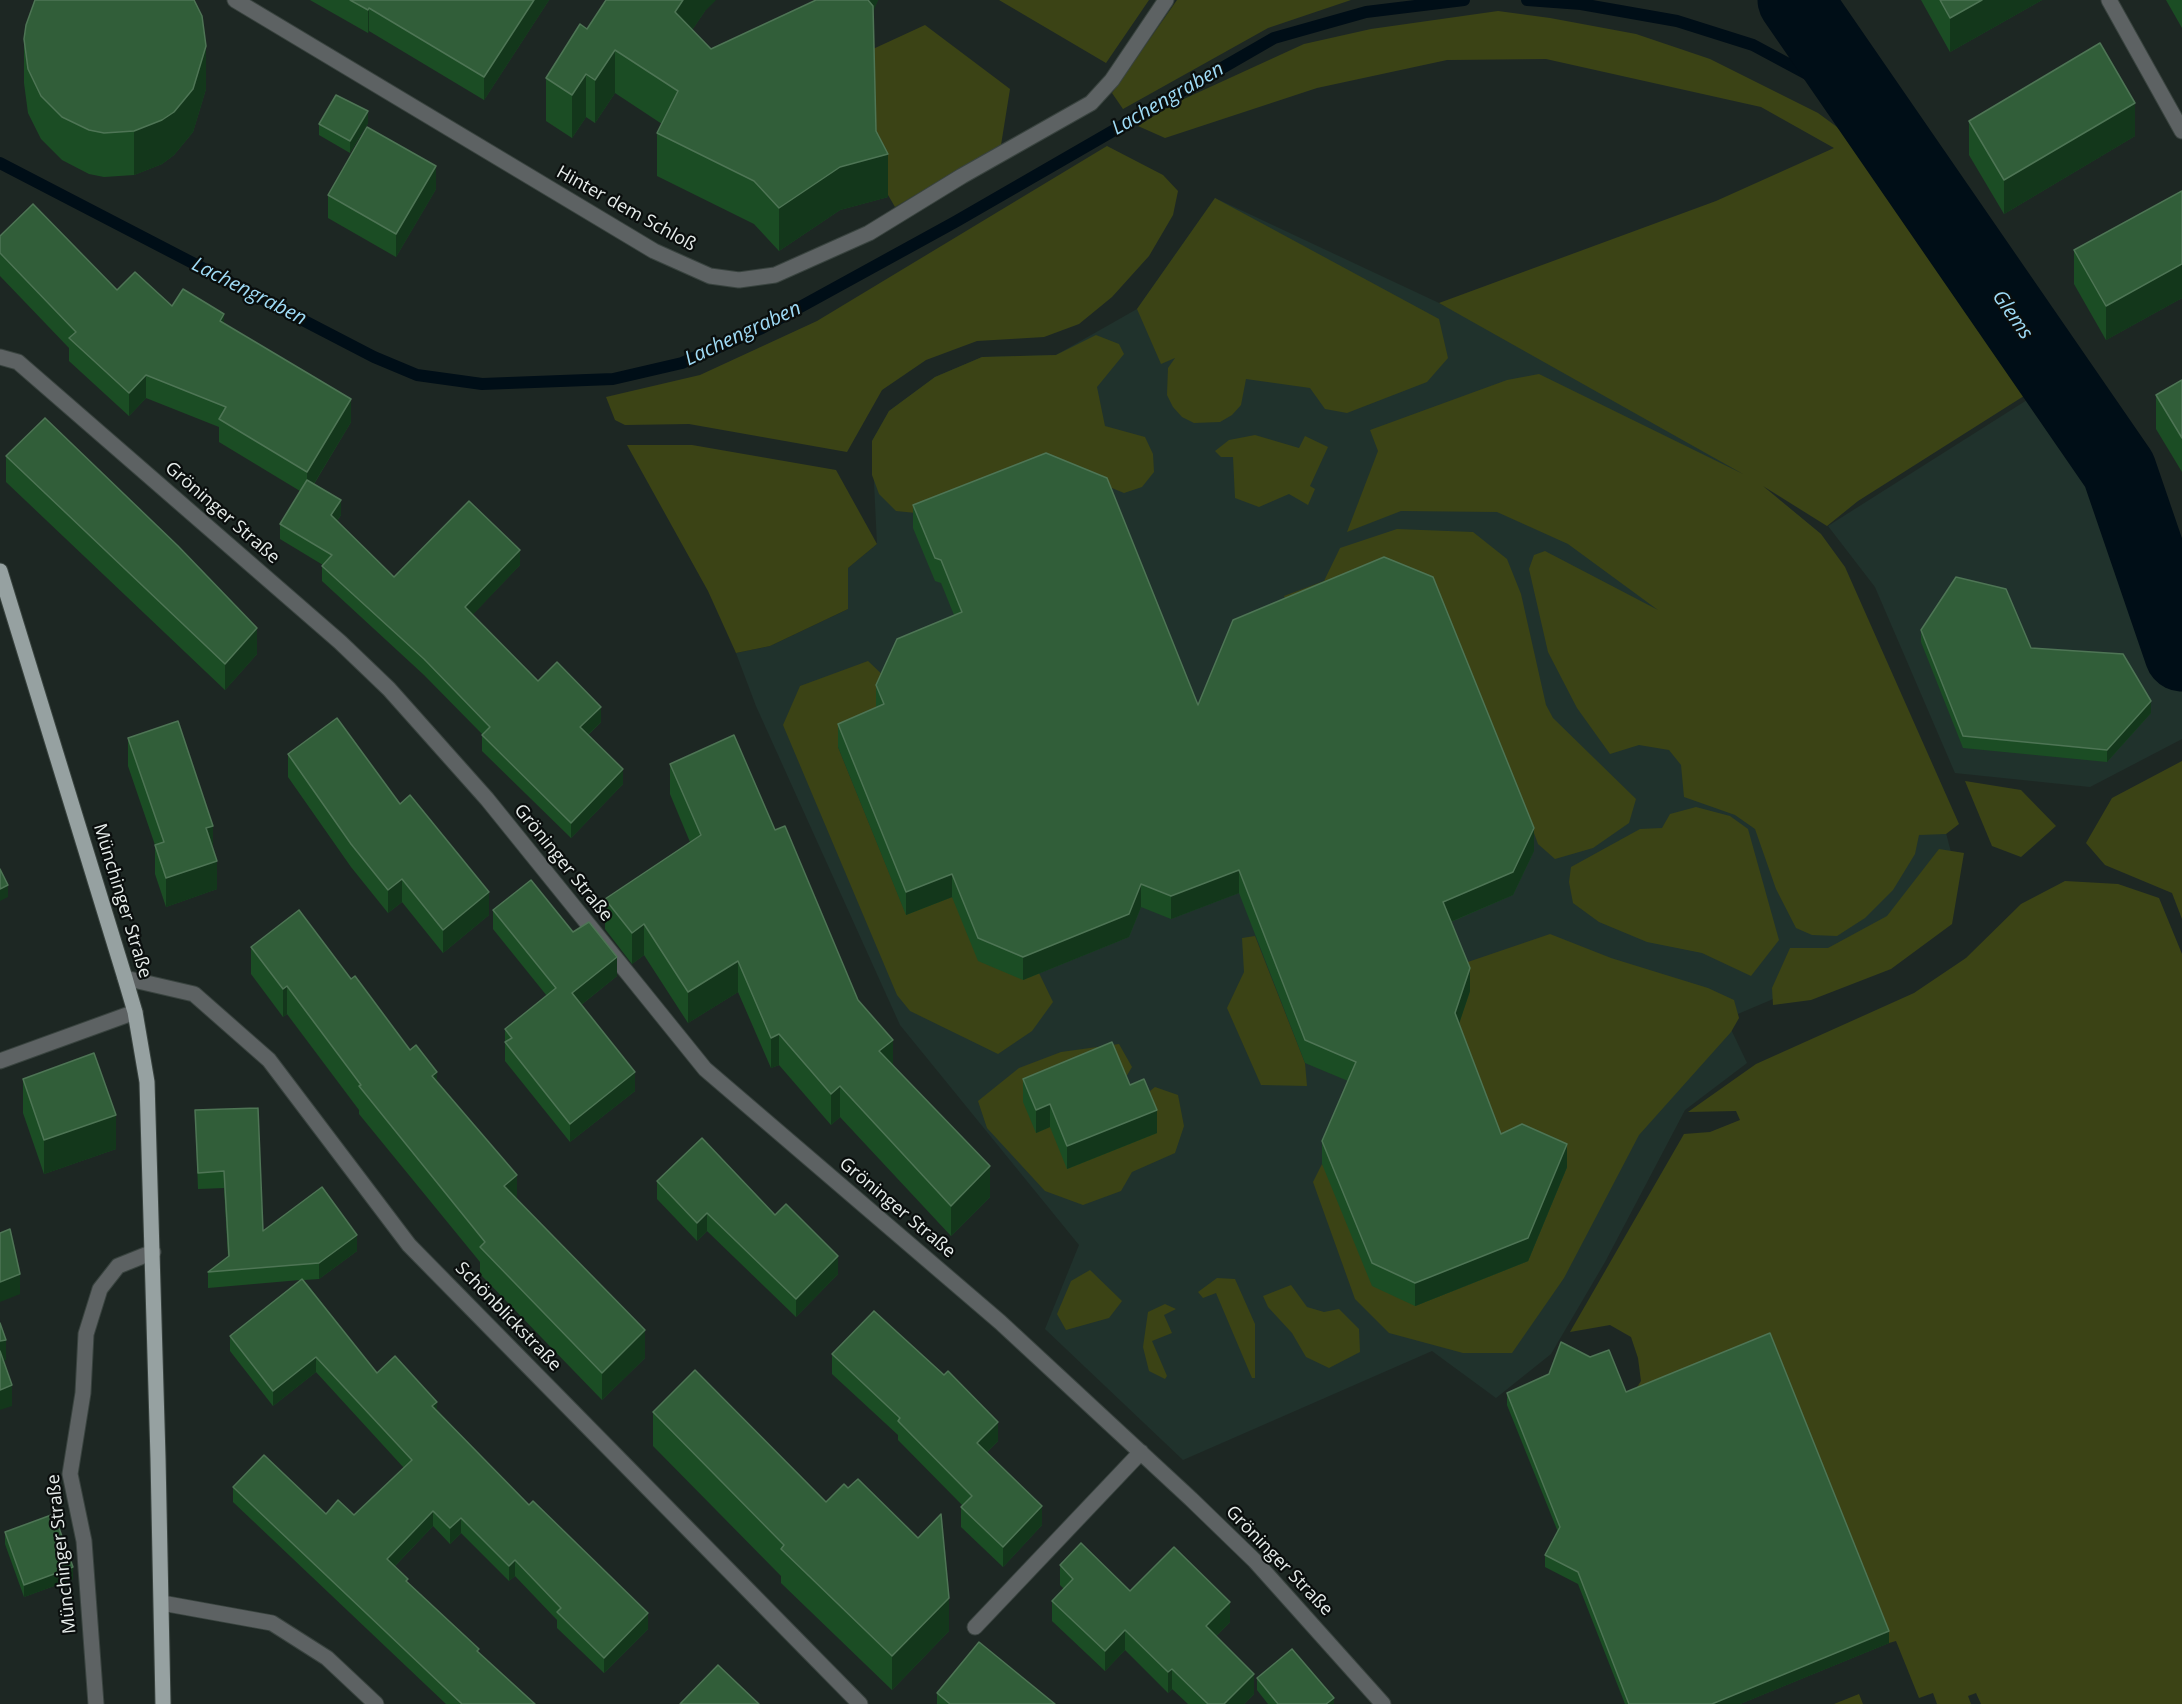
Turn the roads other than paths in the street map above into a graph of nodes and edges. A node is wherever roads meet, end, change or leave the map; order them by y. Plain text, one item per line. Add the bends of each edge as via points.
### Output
1 (235, 0) edge
2 (1166, 0) edge
3 (2109, 0) edge
4 (2182, 130) edge
5 (0, 357) edge
6 (0, 571) edge
7 (125, 978) junction
8 (135, 1012) junction
9 (0, 1061) edge
10 (153, 1252) junction
11 (1141, 1452) junction
12 (162, 1603) junction
13 (975, 1627) dead end
14 (96, 1704) edge
15 (163, 1704) edge
16 (376, 1704) edge
17 (860, 1704) edge
18 (1383, 1704) edge

1 - 2 street, Hinter dem Schloß via 654,251 710,276 739,280 775,275 869,233 1091,103 1112,80
3 - 4 street
5 - 11 street, Gröninger Straße via 18,362 373,674 487,799 705,1069 1000,1322
6 - 7 main road, Münchinger Straße
7 - 8 main road, Münchinger Straße
7 - 17 street, Schönblickstraße via 194,994 269,1060 409,1245
8 - 9 street
8 - 10 main road, Münchinger Straße via 147,1083
10 - 12 main road, Münchinger Straße
10 - 14 street, Münchinger Straße via 118,1266 100,1289 86,1334 83,1393 70,1474 84,1541
11 - 13 street
11 - 18 street, Gröninger Straße via 1255,1561
12 - 15 main road, Münchinger Straße
12 - 16 street via 272,1623 327,1658

